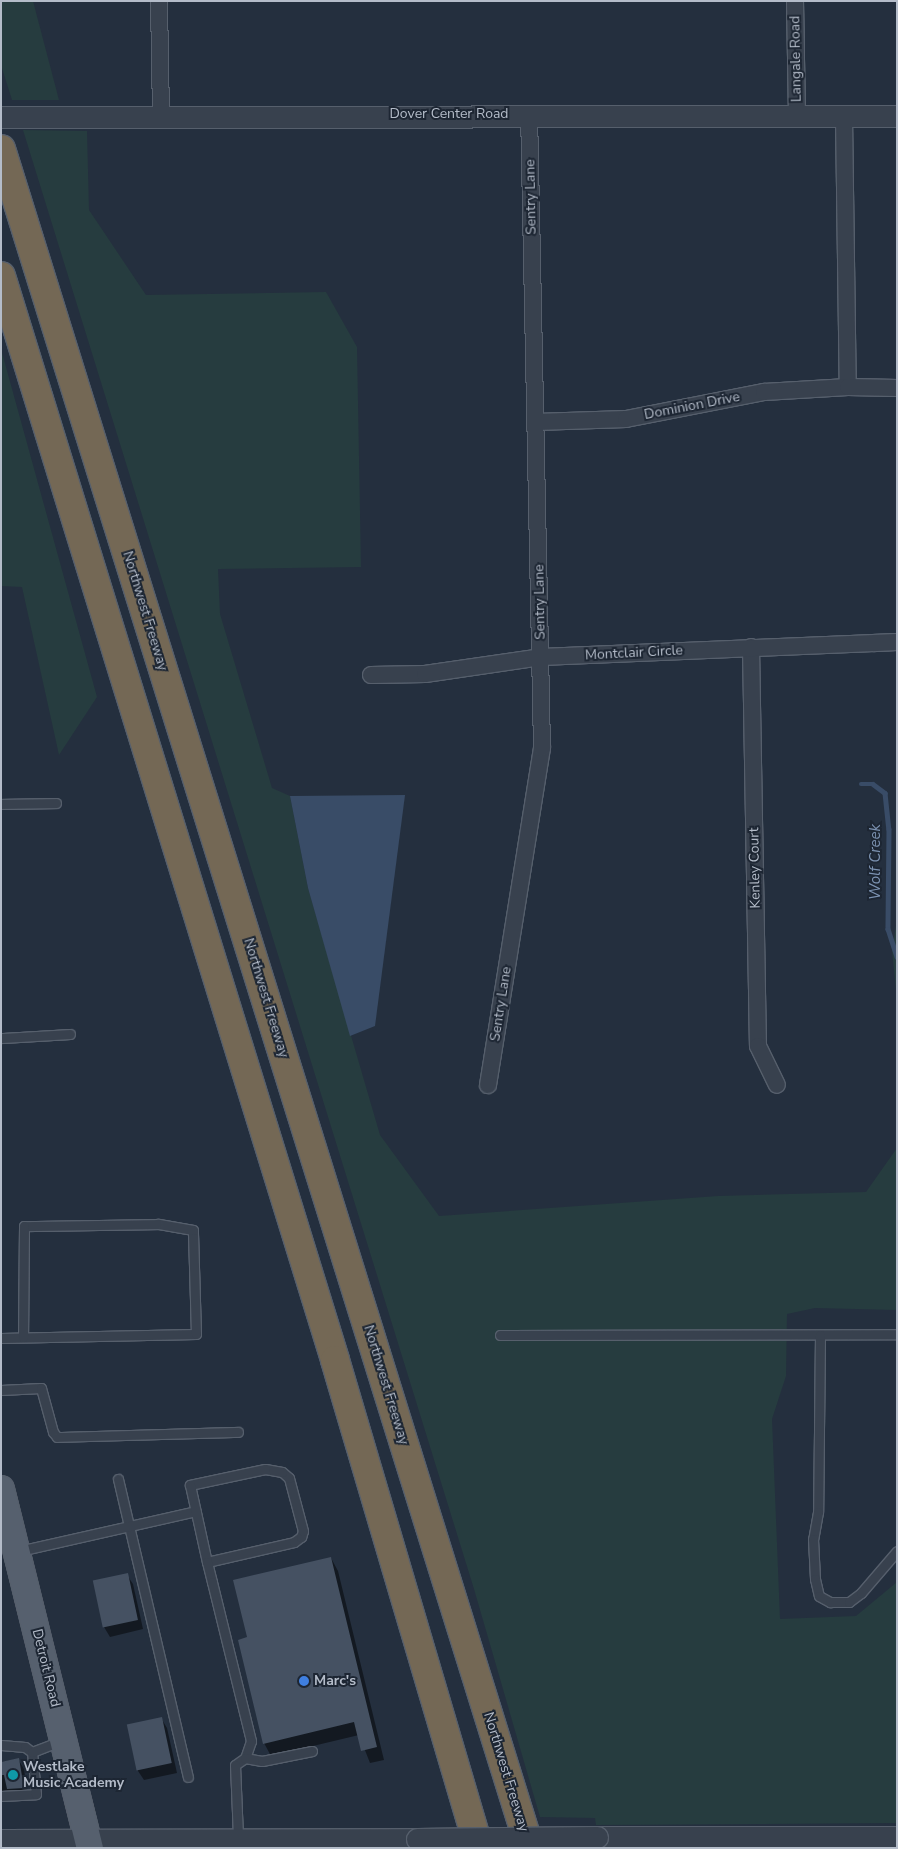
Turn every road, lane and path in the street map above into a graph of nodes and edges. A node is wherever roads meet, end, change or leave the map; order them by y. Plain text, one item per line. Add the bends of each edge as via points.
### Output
1 (159, 1) edge
2 (795, 1) edge
3 (529, 114) junction
4 (162, 115) junction
5 (897, 116) edge
6 (1, 117) edge
7 (844, 117) junction
8 (797, 118) junction
9 (1, 149) edge
10 (1, 276) edge
11 (848, 387) junction
12 (897, 388) edge
13 (536, 422) junction
14 (897, 642) edge
15 (751, 647) junction
16 (541, 657) junction
17 (371, 674) dead end
18 (56, 803) dead end
19 (1, 804) edge
20 (70, 1034) dead end
21 (1, 1038) edge
22 (488, 1085) dead end
23 (777, 1085) dead end
24 (820, 1334) junction
25 (897, 1334) edge
26 (500, 1335) dead end
27 (1, 1338) edge
28 (23, 1338) junction
29 (1, 1390) edge
30 (238, 1432) dead end
31 (118, 1479) dead end
32 (1, 1489) edge
33 (196, 1512) junction
34 (4, 1515) edge
35 (128, 1527) junction
36 (17, 1551) junction
37 (897, 1551) edge
38 (207, 1562) junction
39 (64, 1740) junction
40 (1, 1745) edge
41 (32, 1752) junction
42 (312, 1752) dead end
43 (245, 1758) junction
44 (188, 1777) dead end
45 (1, 1796) edge
46 (238, 1837) junction
47 (897, 1837) edge
48 (1, 1840) edge
49 (89, 1843) edge
50 (832, 1843) edge
51 (479, 1848) edge
52 (530, 1848) edge

1 - 4 street
2 - 8 street, Langale Road
3 - 4 street, Dover Center Road
3 - 8 street, Dover Center Road
3 - 13 street, Sentry Lane
4 - 6 street, Dover Center Road
5 - 7 street, Dover Center Road
7 - 8 street, Dover Center Road
7 - 11 street
9 - 52 highway, Northwest Freeway
10 - 51 highway via 332,1350
11 - 12 street, Dominion Drive
11 - 13 street, Dominion Drive via 764,392 626,419
13 - 16 street, Sentry Lane
14 - 15 street, Montclair Circle
15 - 16 street, Montclair Circle
15 - 23 street, Kenley Court via 758,1046
16 - 17 street, Montclair Circle via 425,674
16 - 22 street, Sentry Lane via 542,748
18 - 19 lane
20 - 21 lane
24 - 25 lane
24 - 26 lane
24 - 37 lane via 818,1512 813,1539 819,1596 830,1602 848,1602 861,1593
27 - 28 lane
28 - 28 lane via 24,1226 158,1224 193,1230 196,1334
29 - 30 lane via 41,1388 53,1432 58,1436
31 - 35 lane
32 - 34 main road, Detroit Road
33 - 35 lane
33 - 38 lane
33 - 38 lane via 190,1485 265,1469 282,1472 288,1478 303,1531 294,1542
34 - 36 main road, Detroit Road
35 - 36 lane
35 - 44 lane
36 - 39 main road, Detroit Road
38 - 43 lane via 251,1741
39 - 41 lane
39 - 49 main road, Detroit Road
40 - 41 lane via 25,1747
41 - 45 lane via 36,1794
42 - 43 lane via 262,1761
43 - 46 lane via 235,1765
46 - 49 street
46 - 50 street, bridge via 597,1837
47 - 50 street
48 - 49 street

